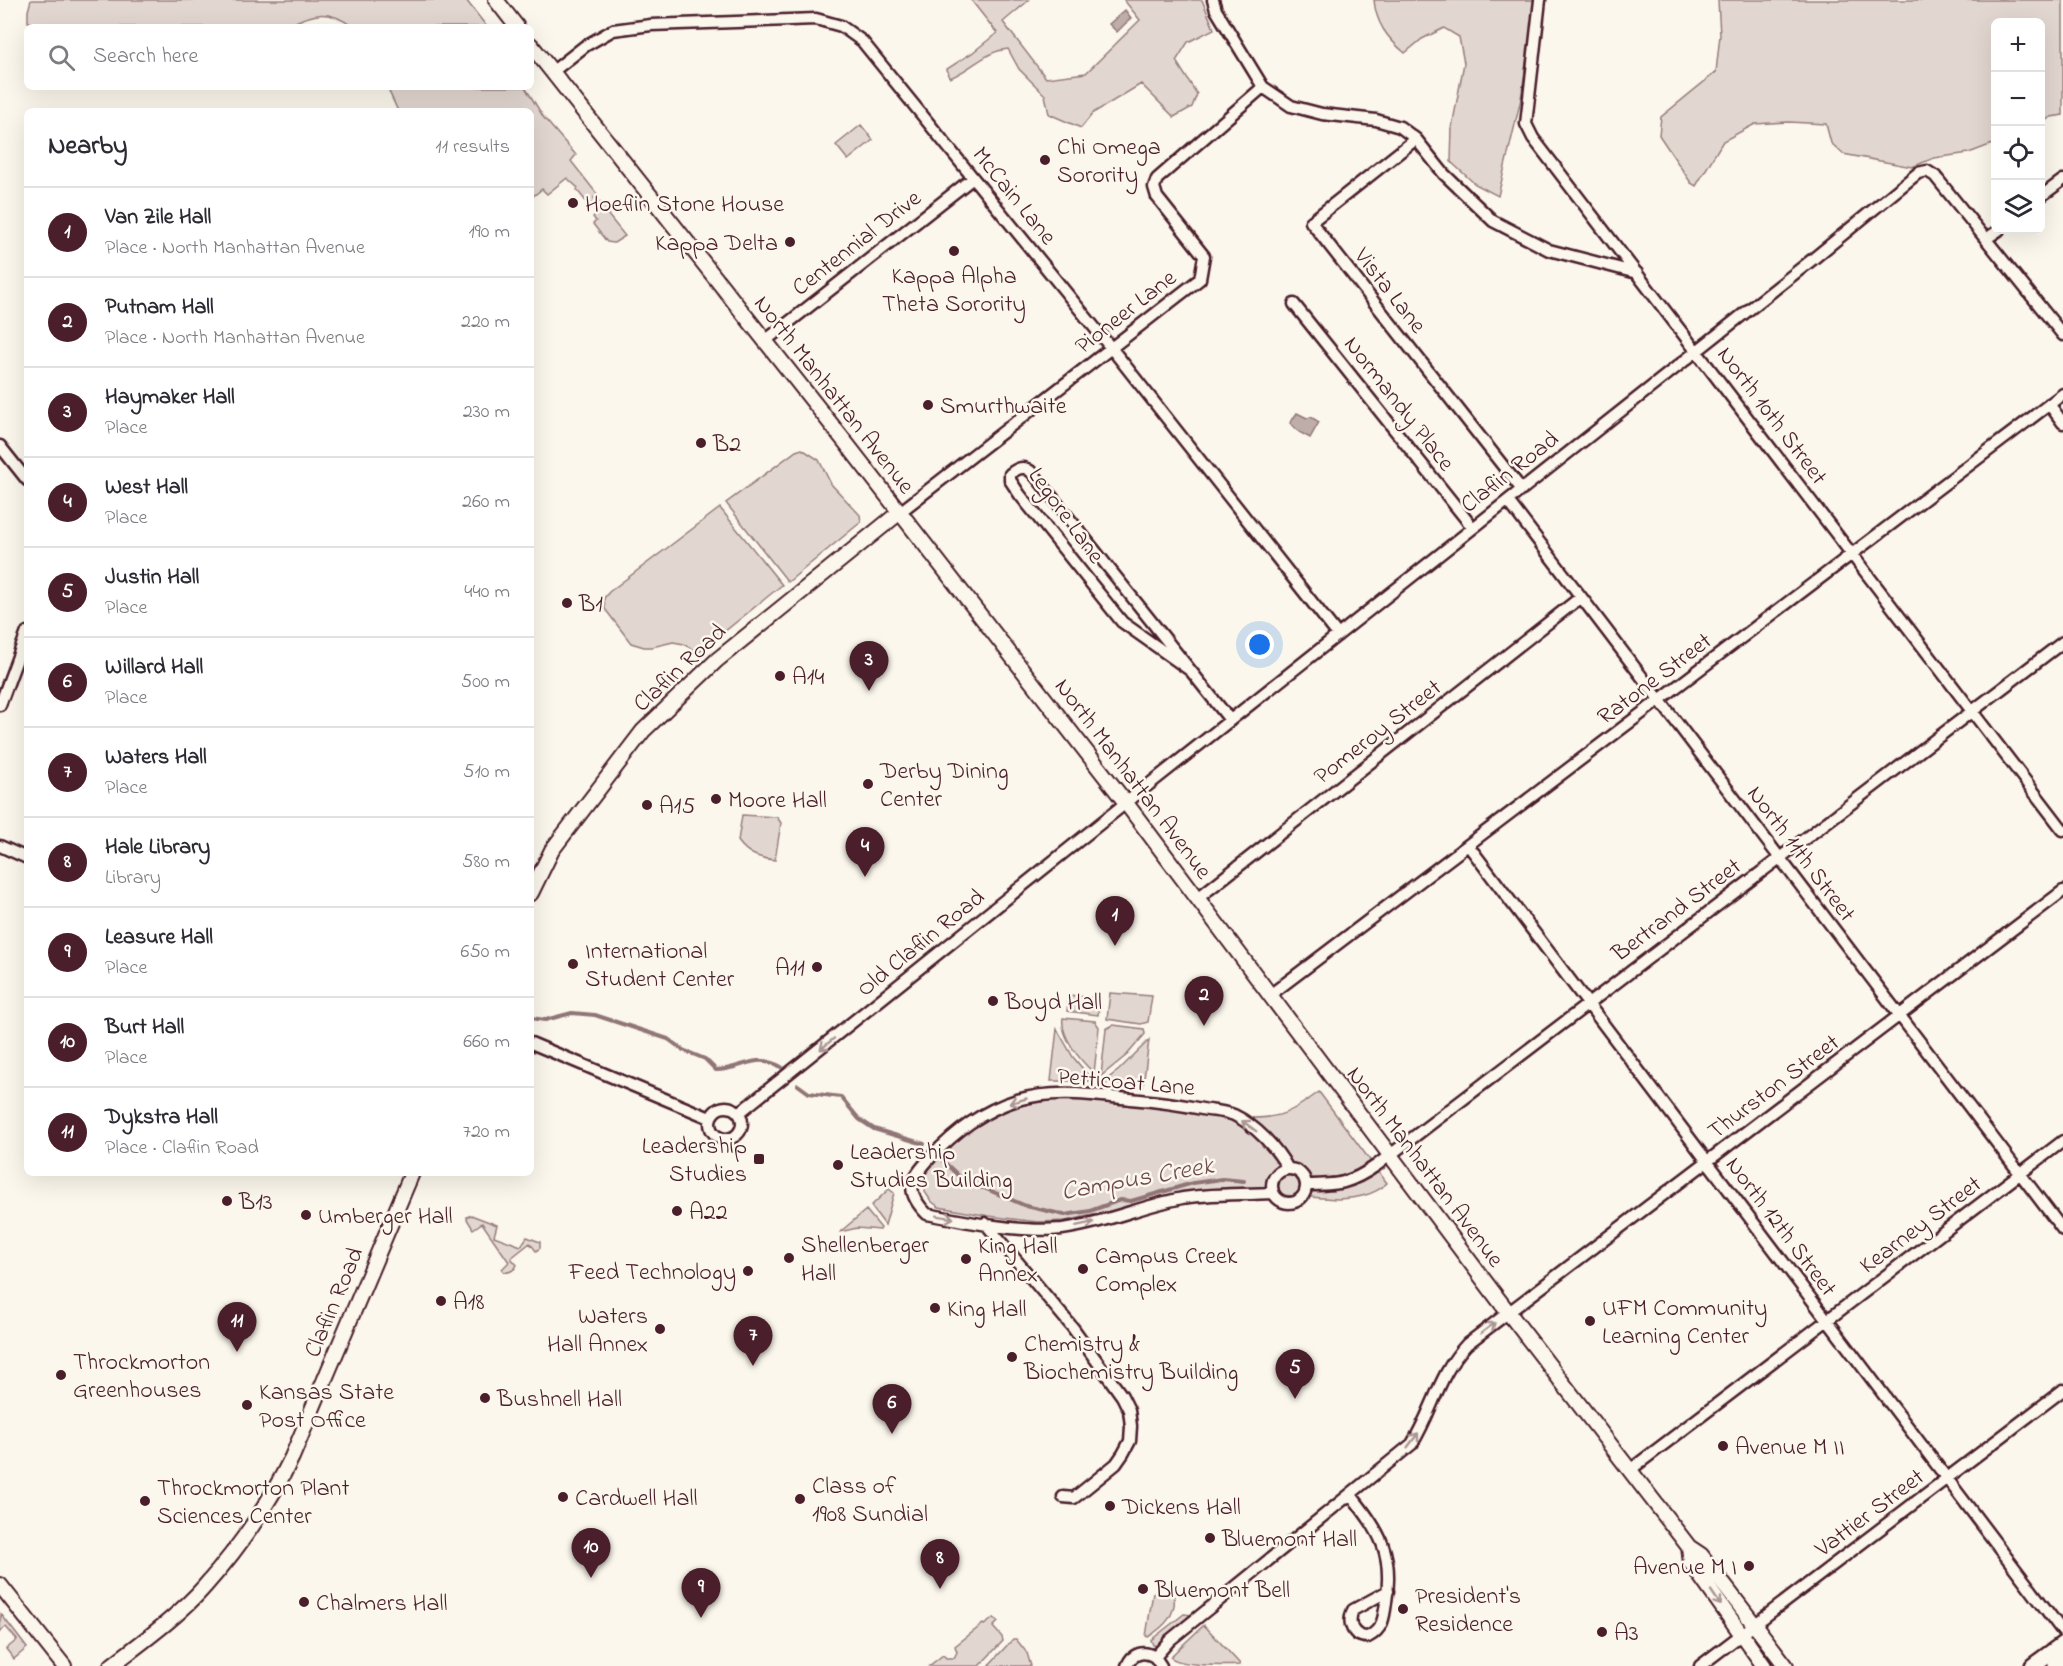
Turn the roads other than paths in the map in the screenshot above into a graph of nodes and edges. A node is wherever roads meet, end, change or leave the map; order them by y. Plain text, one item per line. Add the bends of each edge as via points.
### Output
1 (496, 0) edge
2 (1213, 0) edge
3 (1540, 0) edge
4 (515, 24) edge
5 (534, 49) edge
6 (552, 72) junction
7 (1263, 87) junction
8 (1416, 139) junction
9 (973, 178) junction
10 (2063, 180) edge
11 (2045, 193) edge
12 (1993, 234) edge
13 (1986, 239) junction
14 (1637, 273) junction
15 (1294, 304) dead end
16 (2063, 335) edge
17 (765, 341) junction
18 (1112, 349) junction
19 (1697, 351) junction
20 (2063, 394) edge
21 (2049, 404) junction
22 (2063, 423) edge
23 (0, 446) edge
24 (24, 476) edge
25 (1521, 490) junction
26 (1508, 501) junction
27 (900, 512) junction
28 (1473, 528) junction
29 (1852, 554) junction
30 (1581, 597) junction
31 (1338, 636) junction
32 (24, 640) edge
33 (2063, 642) edge
34 (1191, 671) junction
35 (1660, 700) junction
36 (0, 705) edge
37 (1972, 711) junction
38 (1230, 720) junction
39 (1126, 803) junction
40 (2063, 830) edge
41 (1468, 845) junction
42 (0, 846) edge
43 (24, 857) edge
44 (1779, 857) junction
45 (534, 887) edge
46 (2063, 891) edge
47 (1198, 898) junction
48 (1270, 995) junction
49 (1588, 1004) junction
50 (1900, 1016) junction
51 (534, 1044) edge
52 (739, 1113) junction
53 (710, 1118) junction
54 (2063, 1141) edge
55 (1389, 1154) junction
56 (1708, 1162) junction
57 (1288, 1169) junction
58 (2020, 1174) junction
59 (411, 1176) edge
60 (1306, 1185) junction
61 (1273, 1193) junction
62 (985, 1223) junction
63 (2063, 1230) edge
64 (1508, 1313) junction
65 (1827, 1320) junction
66 (2063, 1390) edge
67 (1630, 1470) junction
68 (1947, 1479) junction
69 (1351, 1495) junction
70 (1062, 1497) dead end
71 (1689, 1547) junction
72 (0, 1586) edge
73 (1388, 1590) junction
74 (1755, 1625) junction
75 (2063, 1632) edge
76 (1741, 1635) junction
77 (2063, 1644) edge
78 (2063, 1660) edge
79 (1158, 1662) edge
80 (64, 1666) edge
81 (111, 1666) edge
82 (1127, 1666) edge
83 (1700, 1666) edge
84 (1764, 1666) edge
85 (1786, 1666) edge
86 (2032, 1666) edge
87 (2056, 1666) edge

1 - 4 street
2 - 7 street
3 - 14 street, North 10th Street via 1526,124 1542,151
5 - 6 street, North Manhattan Avenue
6 - 9 street, McCain Lane via 613,30 816,19 841,26 862,41
6 - 17 street, North Manhattan Avenue
7 - 8 street via 1291,106 1376,120 1400,127
7 - 18 street, Pioneer Lane via 1157,178 1157,196 1204,256 1200,279
8 - 14 street via 1444,174 1492,221 1549,250
8 - 25 street, Vista Lane via 1311,222
9 - 17 street, Centennial Drive
9 - 18 street, McCain Lane
10 - 11 street
12 - 13 street
13 - 16 street
13 - 19 street, Claflin Road via 1935,176 1927,171 1918,173
14 - 19 street, North 10th Street
15 - 28 street, Normandy Place
17 - 27 street, North Manhattan Avenue
18 - 27 street, Pioneer Lane
18 - 31 street, McCain Lane
19 - 25 street, Claflin Road
19 - 29 street, North 10th Street
20 - 21 street, Ratone Street
21 - 22 street
21 - 29 street, Ratone Street
23 - 24 street
25 - 26 street, Claflin Road
26 - 28 street, Claflin Road
26 - 30 street, North 11th Street
27 - 39 street, North Manhattan Avenue
27 - 45 street, Claflin Road via 717,660 643,731 552,850
28 - 31 street, Claflin Road
29 - 35 street, Ratone Street
29 - 37 street, North 10th Street
30 - 35 street, North 11th Street
30 - 47 street, Pomeroy Street
31 - 38 street, Claflin Road
32 - 36 street
33 - 37 street, Bertrand Street
34 - 34 street, Legore Lane via 1030,469 1023,466 1010,474 1020,495 1122,622
34 - 38 street, Legore Lane
35 - 41 street, Ratone Street
35 - 44 street, North 11th Street
37 - 40 street, North 10th Street
37 - 44 street, Bertrand Street
38 - 39 street, Claflin Road
39 - 47 street, North Manhattan Avenue
39 -> 52 street, Old Claflin Road
41 - 48 street, Ratone Street
41 - 49 street, North 12th Street
42 - 43 street
44 - 49 street, Bertrand Street
44 - 50 street, North 11th Street
46 - 50 street, Thurston Street
47 - 48 street, North Manhattan Avenue
48 - 55 street, North Manhattan Avenue
49 - 55 street, Bertrand Street
49 - 56 street, North 12th Street
50 - 56 street, Thurston Street
50 - 58 street, North 11th Street
51 - 53 street
52 - 53 street via 723,1107
52 - 53 street via 740,1130 728,1139 713,1132
54 - 58 street, Kearney Street
55 - 60 street, Bertrand Street via 1359,1178 1331,1185
55 - 64 street, North Manhattan Avenue
56 - 64 street, Thurston Street
56 - 65 street, North 12th Street
57 - 60 street via 1299,1172
57 - 61 street via 1277,1173 1272,1182
57 -> 62 street, Petticoat Lane via 1270,1143 1233,1115 1184,1105 1047,1094 1016,1100 965,1125 948,1138 913,1179 913,1197 927,1214
58 - 63 street, North 11th Street
58 - 65 street, Kearney Street
59 - 81 street, Claflin Road via 274,1493 205,1587
60 - 61 street via 1301,1197 1291,1203
62 -> 61 street via 1034,1230 1063,1229 1178,1199
62 - 70 street via 1073,1328 1129,1410 1130,1441 1116,1464 1074,1498
64 - 67 street, North Manhattan Avenue
69 -> 64 street, Thurston Street via 1412,1444 1445,1372 1461,1350
65 - 67 street, Kearney Street
65 - 68 street, North 12th Street
66 - 68 street, Vattier Street
67 - 71 street, North Manhattan Avenue
68 - 74 street, Vattier Street
68 - 75 street, North 12th Street
69 - 73 street via 1381,1539 1388,1561
69 - 79 street, Thurston Street via 1170,1640
71 - 74 street, North Manhattan Avenue via 1701,1555
71 -> 76 street, North Manhattan Avenue via 1691,1563
72 - 80 street
73 - 73 street via 1382,1625 1368,1637 1357,1635 1349,1621 1353,1610
74 - 76 street, Vattier Street
74 - 85 street, North Manhattan Avenue
76 - 83 street, Vattier Street
76 - 84 street, North Manhattan Avenue
77 - 86 main road
78 - 87 main road
79 - 82 street via 1147,1653 1138,1654

